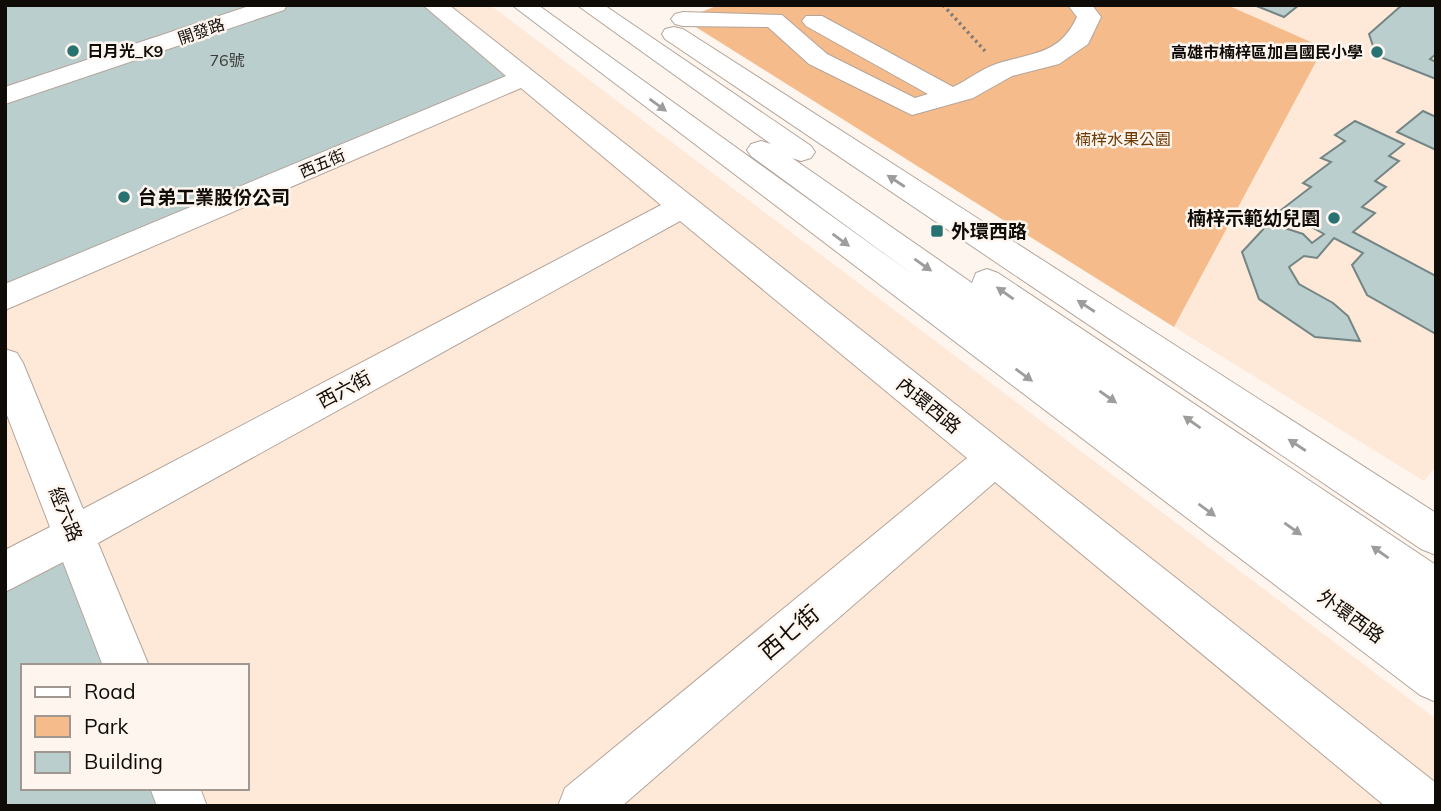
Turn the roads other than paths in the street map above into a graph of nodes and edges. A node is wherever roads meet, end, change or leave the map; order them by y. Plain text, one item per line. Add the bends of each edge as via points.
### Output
1 (276, 5) edge
2 (433, 5) edge
3 (523, 5) edge
4 (1079, 5) edge
5 (595, 15) edge
6 (683, 19) dead end
7 (793, 36) junction
8 (523, 78) junction
9 (5, 96) edge
10 (950, 96) junction
11 (683, 206) junction
12 (5, 298) edge
13 (5, 363) edge
14 (995, 458) junction
15 (74, 535) junction
16 (1436, 536) edge
17 (5, 572) edge
18 (1436, 590) edge
19 (1432, 654) edge
20 (125, 664) edge
21 (1408, 800) edge
22 (583, 806) edge

1 - 9 street, 開發路
2 - 8 street, 內環西路
3 - 5 street, 外環西路
4 - 10 street via 1089,17 1079,39 1050,59 1003,71
16 -> 5 street, 外環西路
18 -> 5 street, 外環西路
5 -> 19 street, 外環西路
6 - 7 street via 774,20
7 - 10 street via 818,59 912,107
7 - 10 street via 824,15
8 - 11 street, 內環西路
8 - 12 street, 西五街
11 - 14 street, 內環西路
11 - 15 street, 西六街
13 - 15 street, 經六路
14 - 21 street, 內環西路
14 - 22 street, 西七街
15 - 17 street, 西六街
15 - 20 street, 經六路

